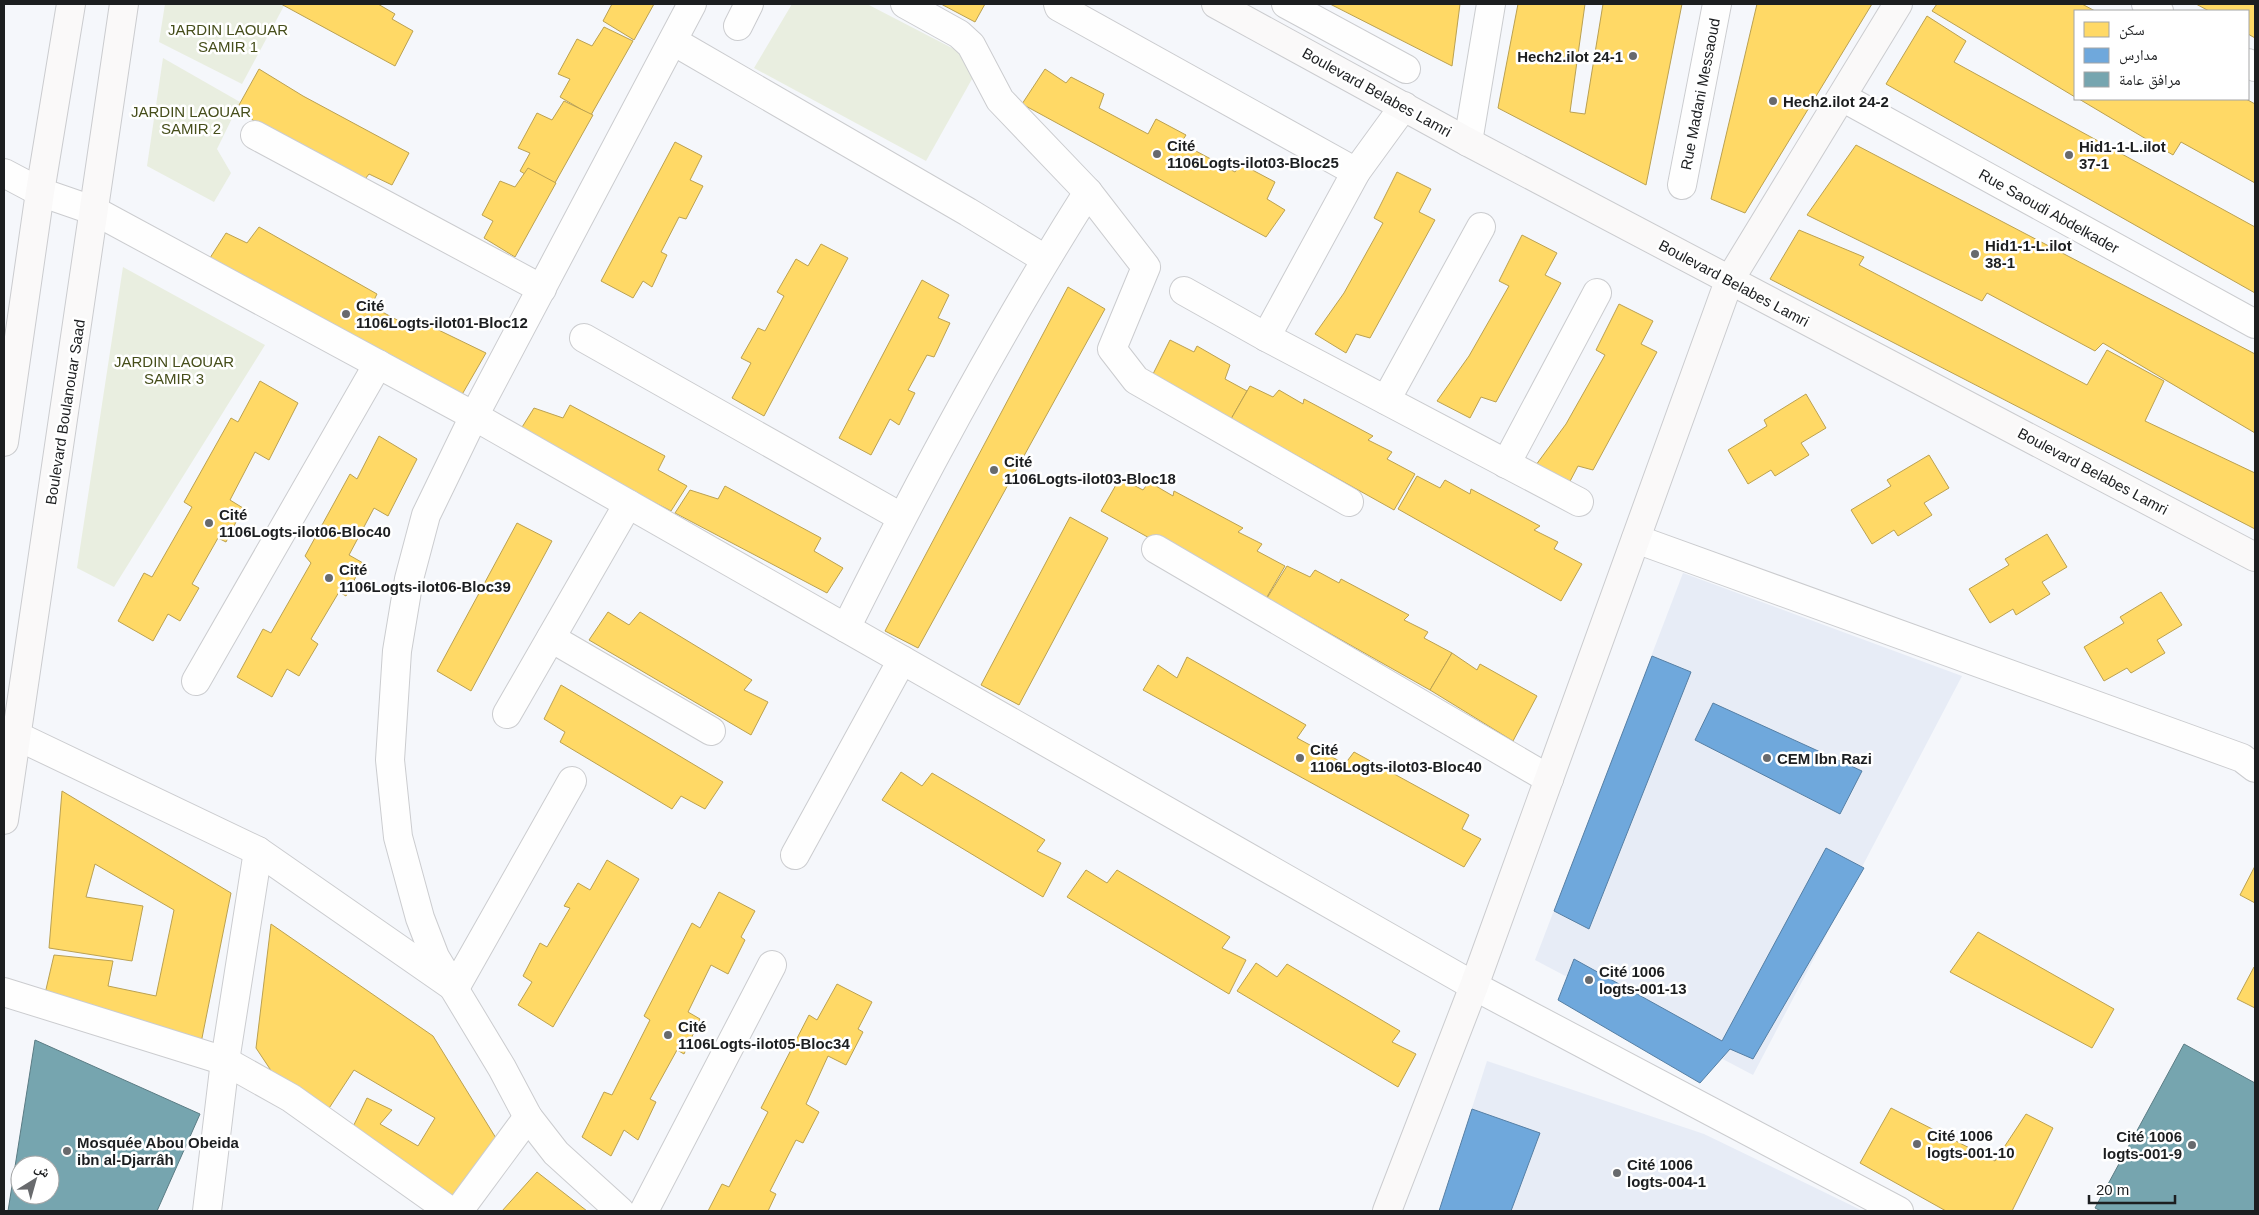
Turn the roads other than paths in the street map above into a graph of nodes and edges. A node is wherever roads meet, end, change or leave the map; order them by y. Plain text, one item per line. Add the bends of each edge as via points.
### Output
1 (71, 4) edge
2 (124, 4) edge
3 (692, 4) edge
4 (905, 4) edge
5 (1058, 4) edge
6 (1216, 4) edge
7 (1286, 4) edge
8 (1491, 4) edge
9 (1718, 4) edge
10 (1898, 4) edge
11 (2146, 4) edge
12 (2157, 10) edge
13 (672, 41) junction
14 (1406, 70) dead end
15 (1842, 97) junction
16 (1404, 106) junction
17 (255, 135) dead end
18 (1468, 142) junction
19 (1356, 172) junction
20 (4, 173) edge
21 (1682, 185) dead end
22 (40, 192) junction
23 (1088, 192) junction
24 (95, 211) junction
25 (1481, 227) dead end
26 (1045, 259) junction
27 (1729, 281) junction
28 (542, 289) junction
29 (1184, 290) dead end
30 (1597, 293) dead end
31 (2255, 324) edge
32 (1266, 337) junction
33 (584, 338) dead end
34 (378, 364) junction
35 (1386, 400) junction
36 (474, 416) junction
37 (4, 442) edge
38 (1506, 464) junction
39 (1349, 502) dead end
40 (1579, 502) dead end
41 (628, 504) junction
42 (901, 517) junction
43 (1636, 539) junction
44 (1156, 549) dead end
45 (2255, 557) edge
46 (846, 628) junction
47 (551, 638) junction
48 (902, 660) junction
49 (196, 681) dead end
50 (507, 714) dead end
51 (711, 731) dead end
52 (15, 735) junction
53 (2255, 768) edge
54 (1549, 779) junction
55 (572, 781) dead end
56 (4, 820) edge
57 (258, 850) junction
58 (795, 855) dead end
59 (772, 965) dead end
60 (1474, 986) junction
61 (455, 988) junction
62 (4, 992) edge
63 (225, 1061) junction
64 (528, 1118) junction
65 (207, 1211) edge
66 (450, 1211) edge
67 (460, 1211) edge
68 (620, 1211) edge
69 (644, 1211) edge
70 (1387, 1211) edge
71 (1899, 1211) edge

1 - 22 main road
2 - 24 main road, Boulevard Boulanouar Saad
3 - 13 street
4 - 23 street via 959,34 971,45 1000,100
5 - 19 street
6 - 16 main road, Boulevard Belabes Lamri
7 - 14 street
8 - 18 street
9 - 21 street, Rue Madani Messaoud
10 - 15 main road
11 - 12 street
13 - 26 street
13 - 28 street
15 - 27 main road
15 - 31 street, Rue Saoudi Abdelkader
16 - 18 main road, Boulevard Belabes Lamri
16 - 19 street
17 - 28 street
18 - 27 main road, Boulevard Belabes Lamri
19 - 32 street
20 - 22 street
22 - 24 street
22 - 37 main road
23 - 26 street
23 - 39 street via 1146,267 1112,350 1136,380
24 - 34 street
24 - 52 main road, Boulevard Boulanouar Saad
25 - 35 street
26 - 42 street
27 - 43 main road
27 - 45 main road, Boulevard Belabes Lamri
28 - 36 street
29 - 32 street
30 - 38 street
32 - 35 street
33 - 42 street
34 - 36 street
34 - 49 street
35 - 38 street
36 - 41 street
36 - 61 street via 426,515 409,579 397,651 390,760 398,836 420,918 435,957
38 - 40 street
41 - 46 street
41 - 47 street
42 - 46 street
43 - 53 street via 2242,758
43 - 54 main road
44 - 54 street
46 - 48 street
47 - 50 street
47 - 51 street
48 - 58 street
48 - 60 street
52 - 56 main road, Boulevard Boulanouar Saad
52 - 57 street
54 - 60 main road
55 - 61 street
57 - 61 street
57 - 63 street
59 - 69 street
60 - 70 main road
60 - 71 street
61 - 64 street
62 - 63 street
63 - 65 street
63 - 66 street via 291,1098
64 - 67 street
64 - 68 street via 556,1153

